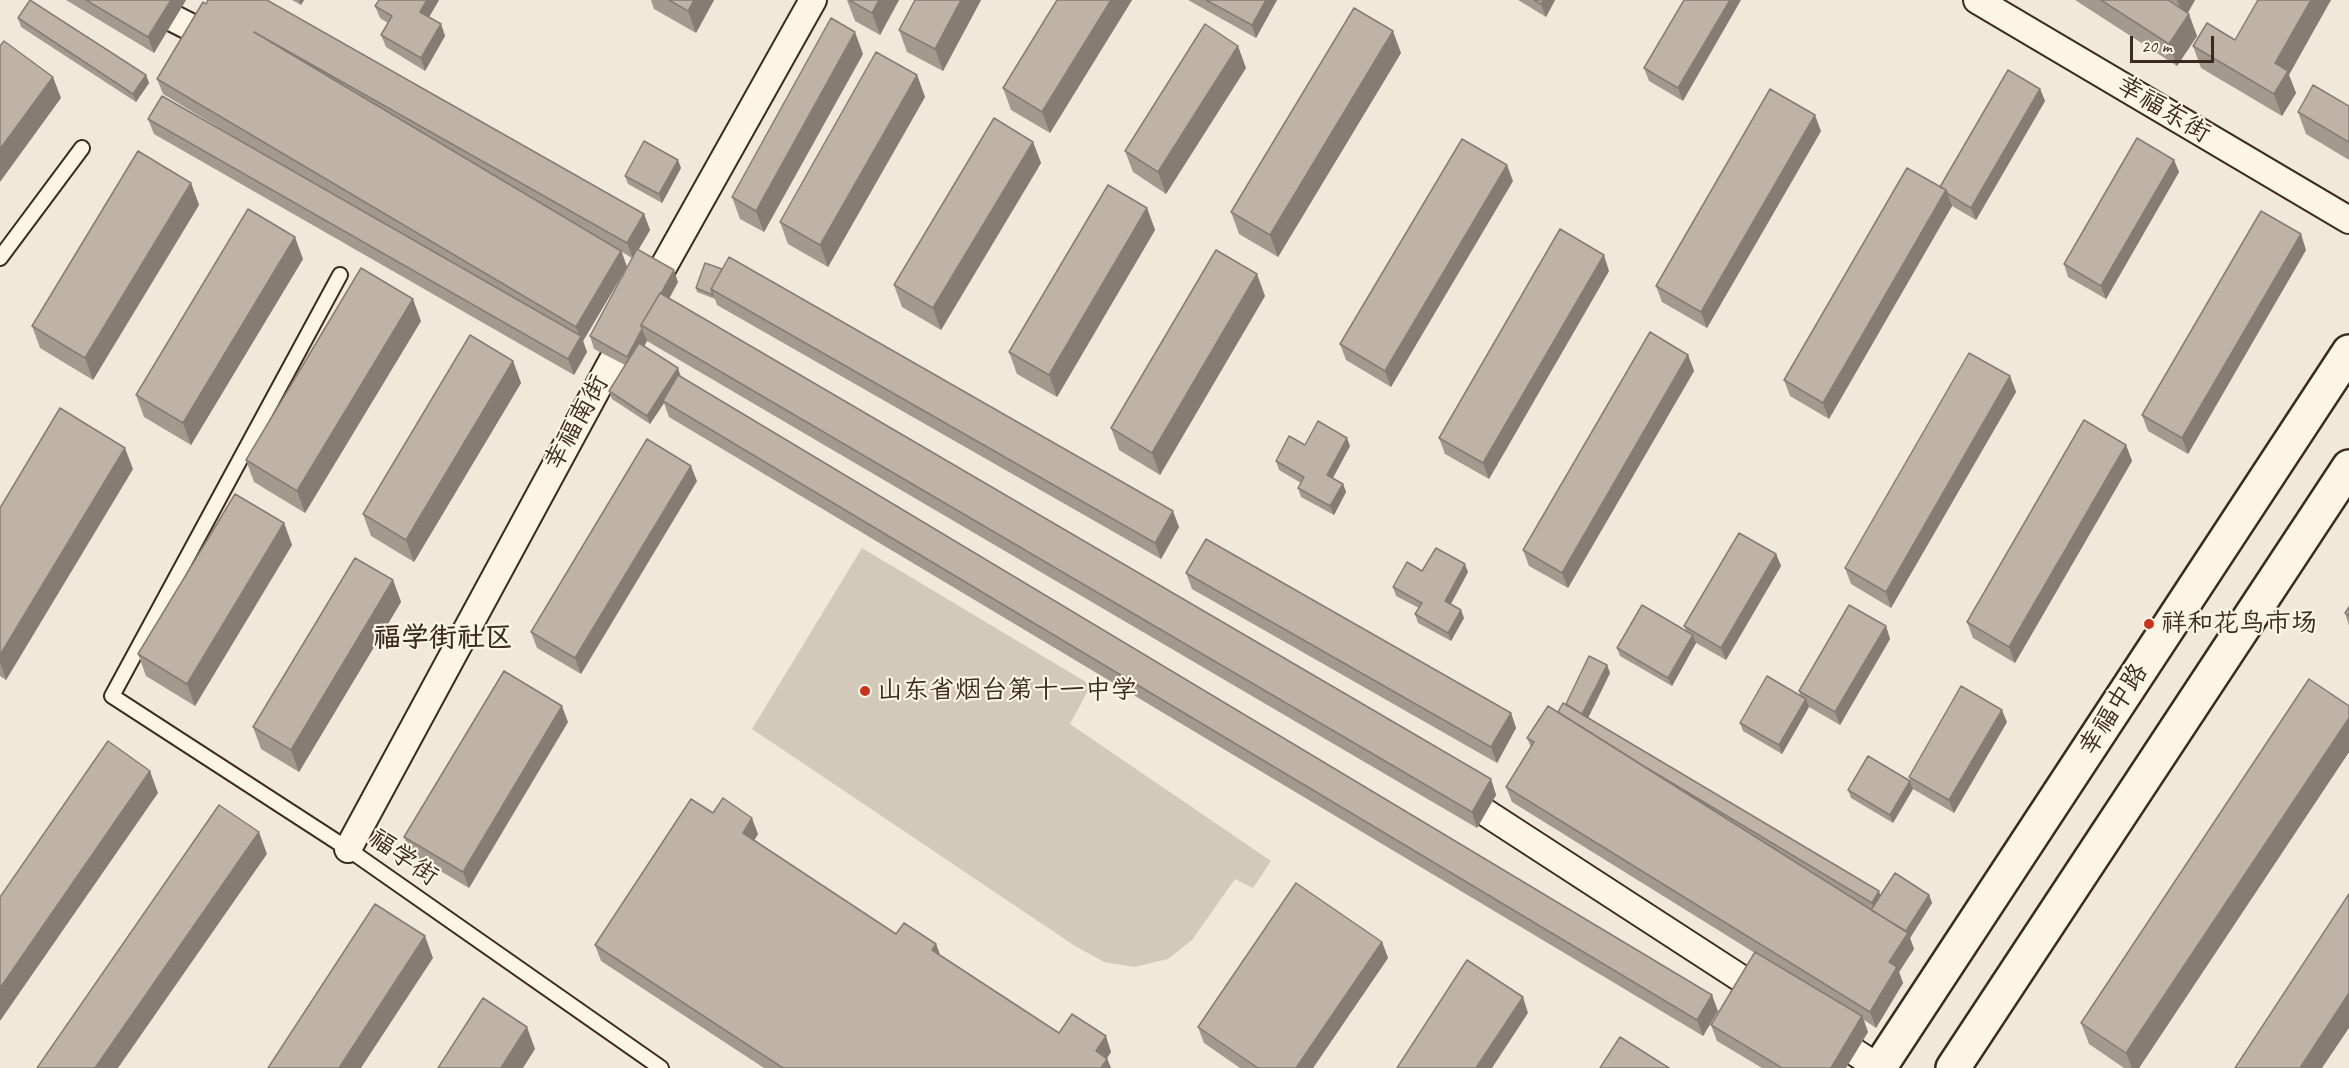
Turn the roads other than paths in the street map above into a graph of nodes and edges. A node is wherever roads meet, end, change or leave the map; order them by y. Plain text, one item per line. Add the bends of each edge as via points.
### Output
1 (138, 0) edge
2 (813, 0) edge
3 (1977, 0) edge
4 (242, 55) edge
5 (82, 148) dead end
6 (2349, 220) edge
7 (0, 258) edge
8 (340, 275) dead end
9 (628, 293) edge
10 (658, 312) edge
11 (2349, 352) edge
12 (2349, 467) edge
13 (1435, 780) edge
14 (348, 849) junction
15 (661, 1068) edge
16 (1879, 1068) edge
17 (1953, 1068) edge

1 - 4 street
2 - 14 street, 幸福南街 via 560,453
3 - 6 street, 幸福东街
5 - 7 lane
8 - 14 lane, 福学街 via 112,696
9 - 10 street
11 - 16 main road, 幸福中路
12 - 17 main road
13 - 16 street
14 - 15 lane, 福学街

